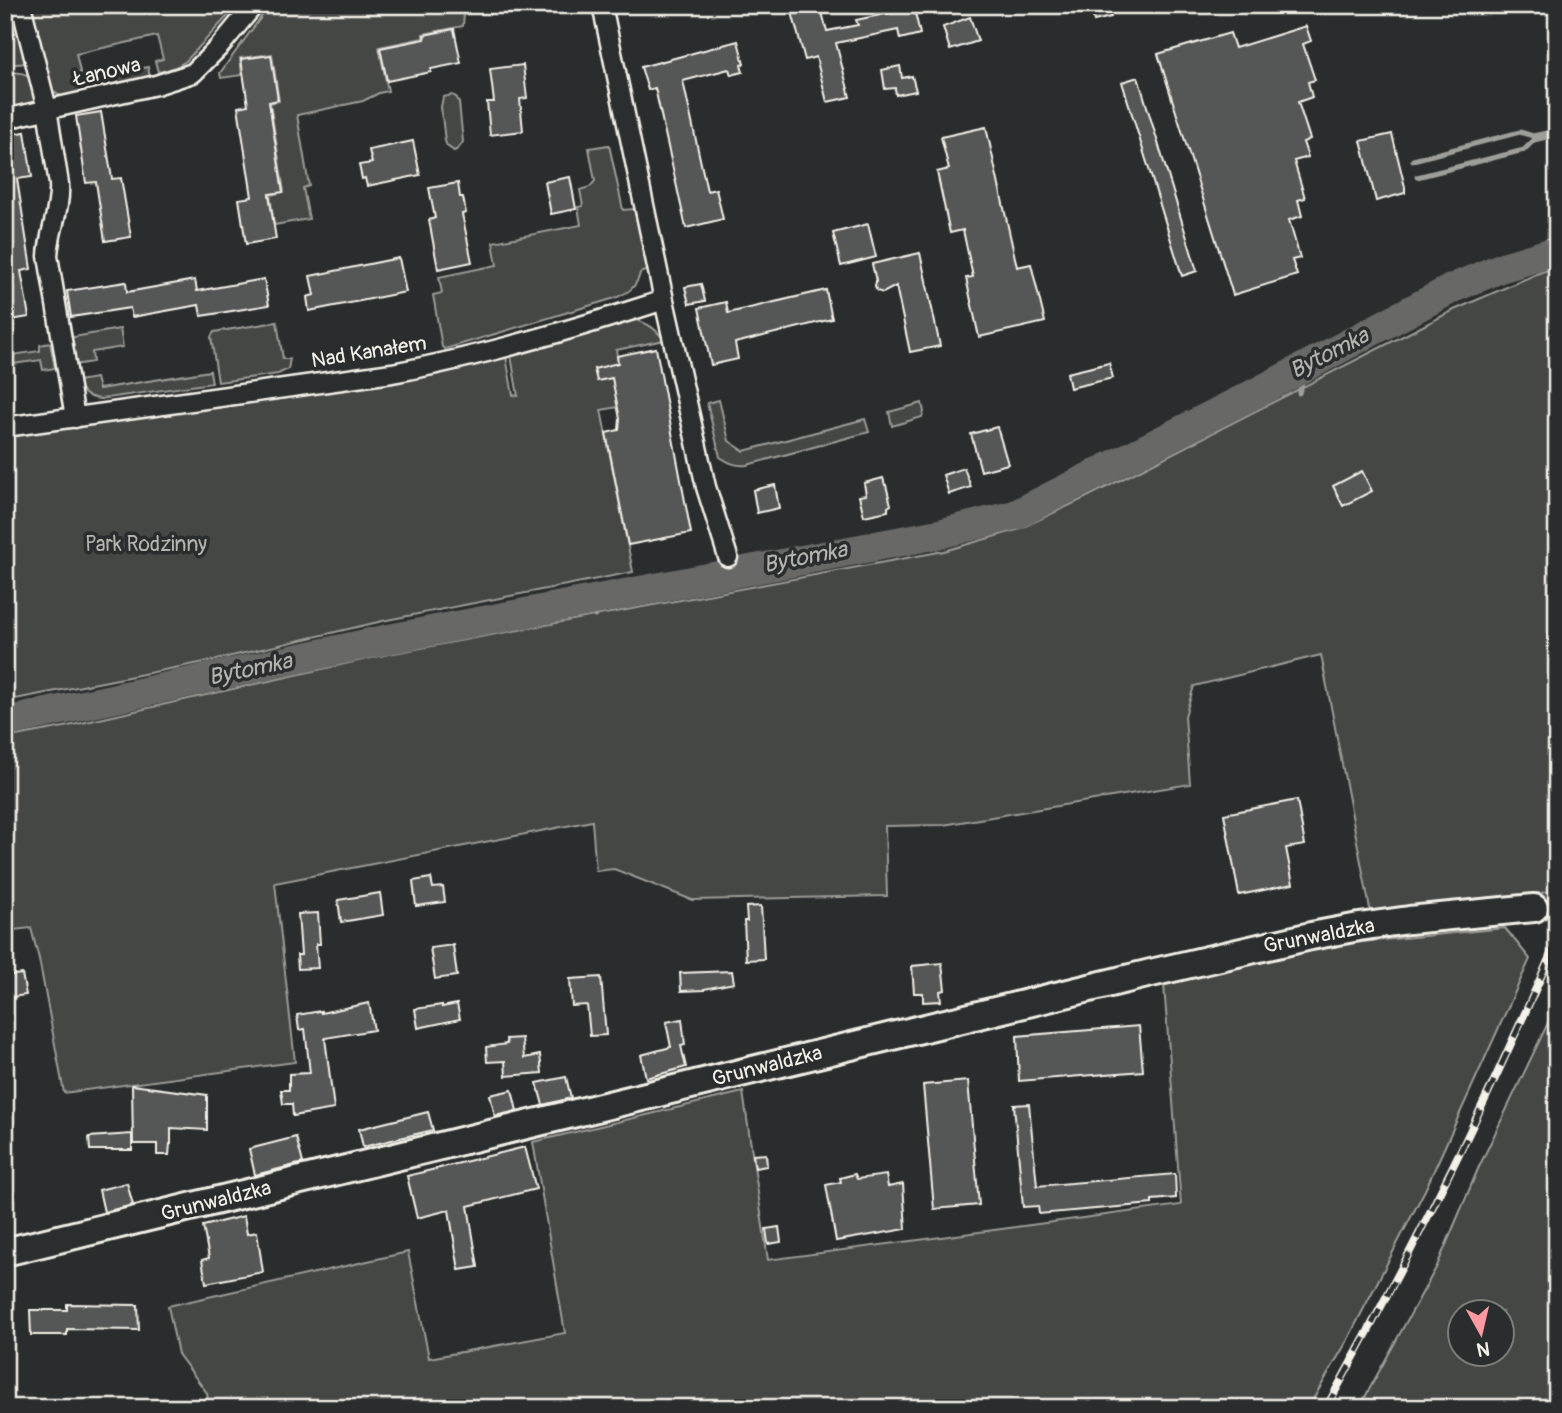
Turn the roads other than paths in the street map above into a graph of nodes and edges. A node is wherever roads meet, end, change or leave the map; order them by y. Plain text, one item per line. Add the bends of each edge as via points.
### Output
1 (21, 5) edge
2 (254, 5) edge
3 (602, 5) edge
4 (47, 110) junction
5 (5, 119) edge
6 (664, 300) junction
7 (75, 418) junction
8 (5, 427) edge
9 (728, 557) dead end
10 (1534, 908) tunnel mouth
11 (5, 1252) edge

1 - 4 street
2 - 4 street, Łanowa via 193,73
3 - 6 street
4 - 5 street
4 - 7 street via 60,197 48,256
6 - 7 street, Nad Kanałem via 439,364
6 - 9 street via 706,487
7 - 8 street, Nad Kanałem
10 - 11 street, Grunwaldzka via 1409,920 1311,936

